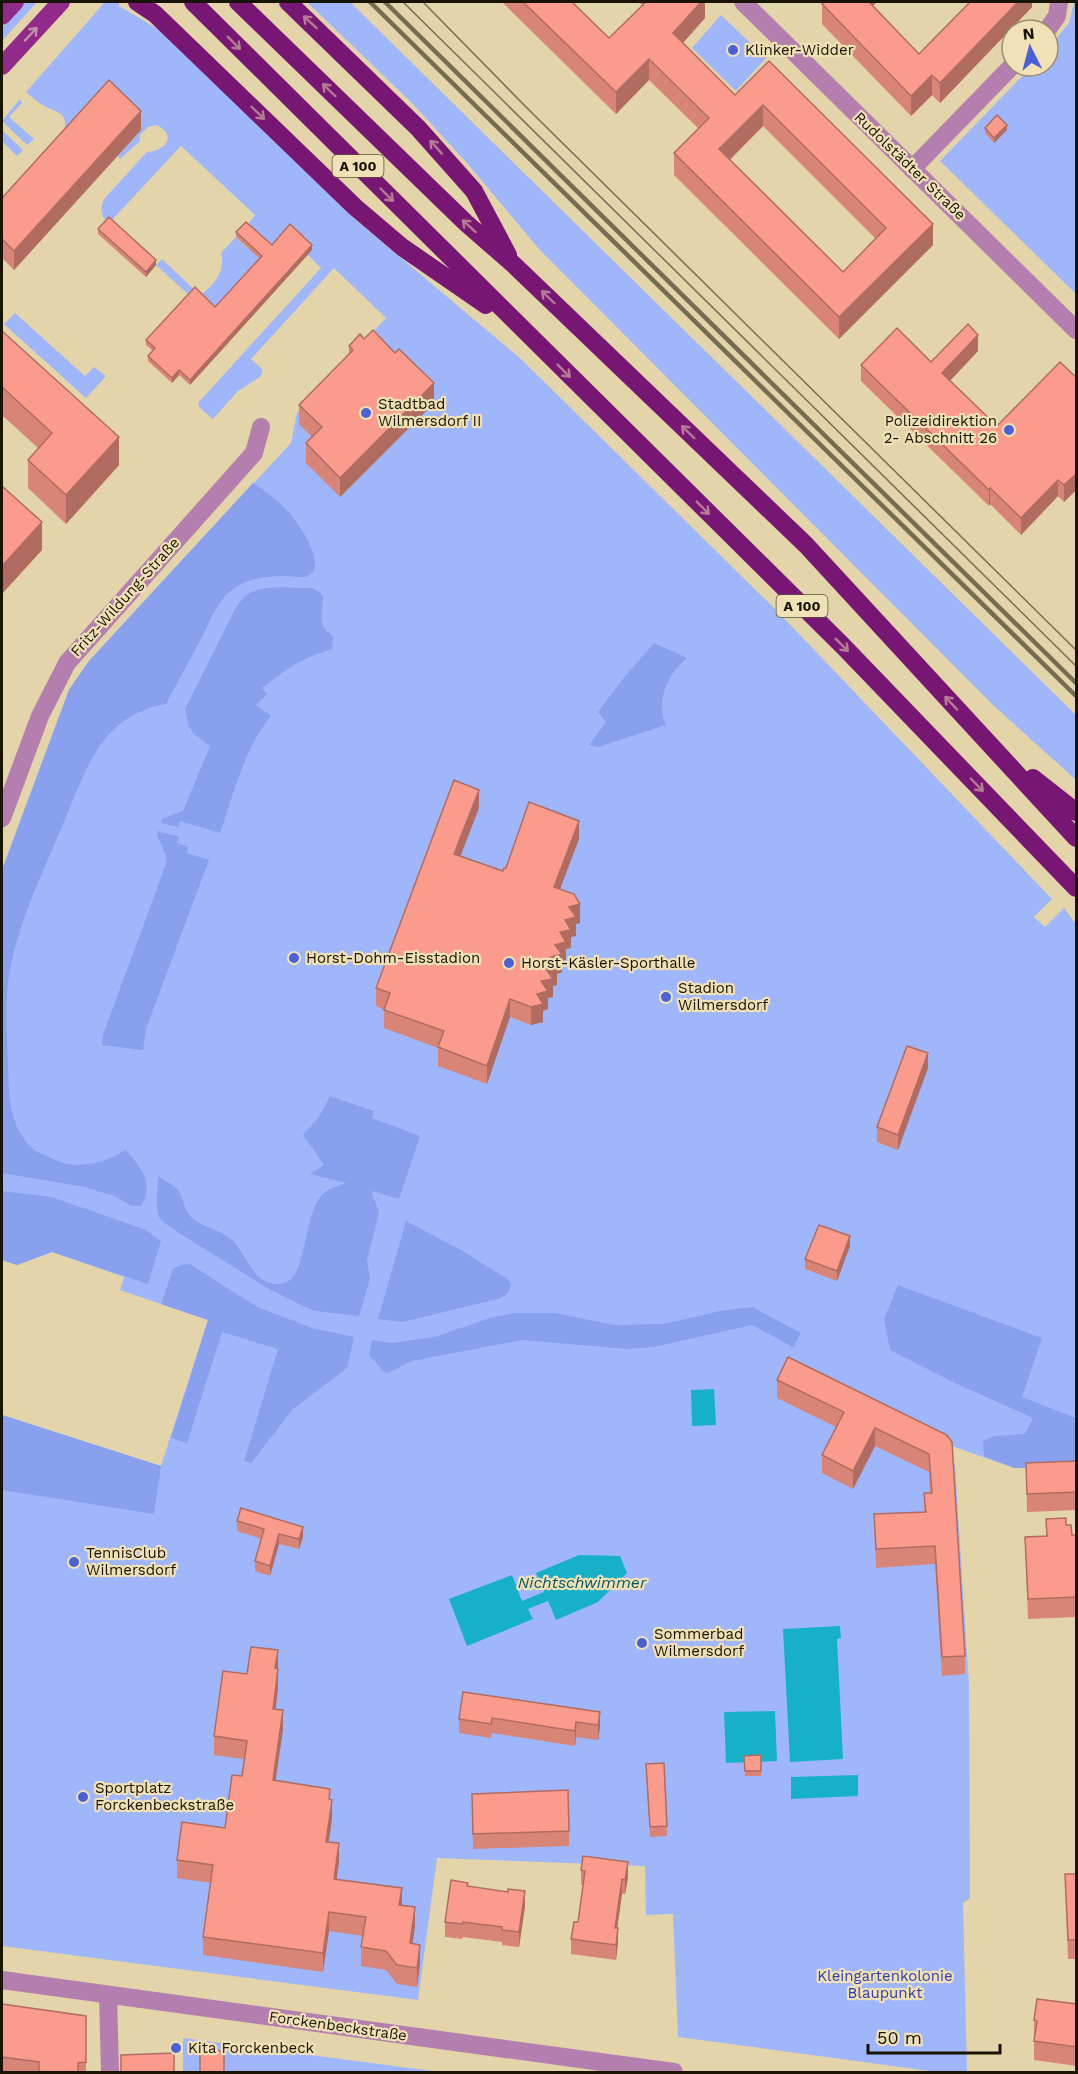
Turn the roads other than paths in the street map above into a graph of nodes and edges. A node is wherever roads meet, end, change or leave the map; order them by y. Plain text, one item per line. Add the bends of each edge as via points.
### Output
1 (15, 2) edge
2 (61, 2) edge
3 (137, 2) edge
4 (193, 2) edge
5 (238, 2) edge
6 (288, 2) edge
7 (743, 2) edge
8 (1059, 2) edge
9 (152, 8) edge
10 (2, 15) edge
11 (1056, 18) edge
12 (2, 66) edge
13 (1000, 78) edge
14 (912, 169) junction
15 (513, 264) junction
16 (523, 330) junction
17 (1077, 330) edge
18 (261, 427) dead end
19 (991, 746) junction
20 (1077, 812) edge
21 (2, 818) edge
22 (1077, 838) edge
23 (1077, 888) edge
24 (2, 1980) edge
25 (108, 1995) junction
26 (110, 2073) edge
27 (674, 2073) edge

1 - 10 main road
12 -> 2 main road
3 - 9 highway
4 -> 16 highway, A 100
15 -> 5 highway, A 100
15 -> 6 highway via 474,191 362,71
7 - 14 street, Rudolstädter Straße
8 - 11 street
9 -> 16 highway via 402,247
13 - 14 street
14 - 17 street, Rudolstädter Straße
19 -> 15 highway, A 100 via 807,545
16 -> 23 highway, A 100 via 842,645
18 - 21 street, Fritz-Wildung-Straße via 254,453 67,663 40,716
19 - 20 highway
19 - 22 highway, A 100
24 - 25 street, Forckenbeckstraße
25 - 26 street
25 - 27 street, Forckenbeckstraße

